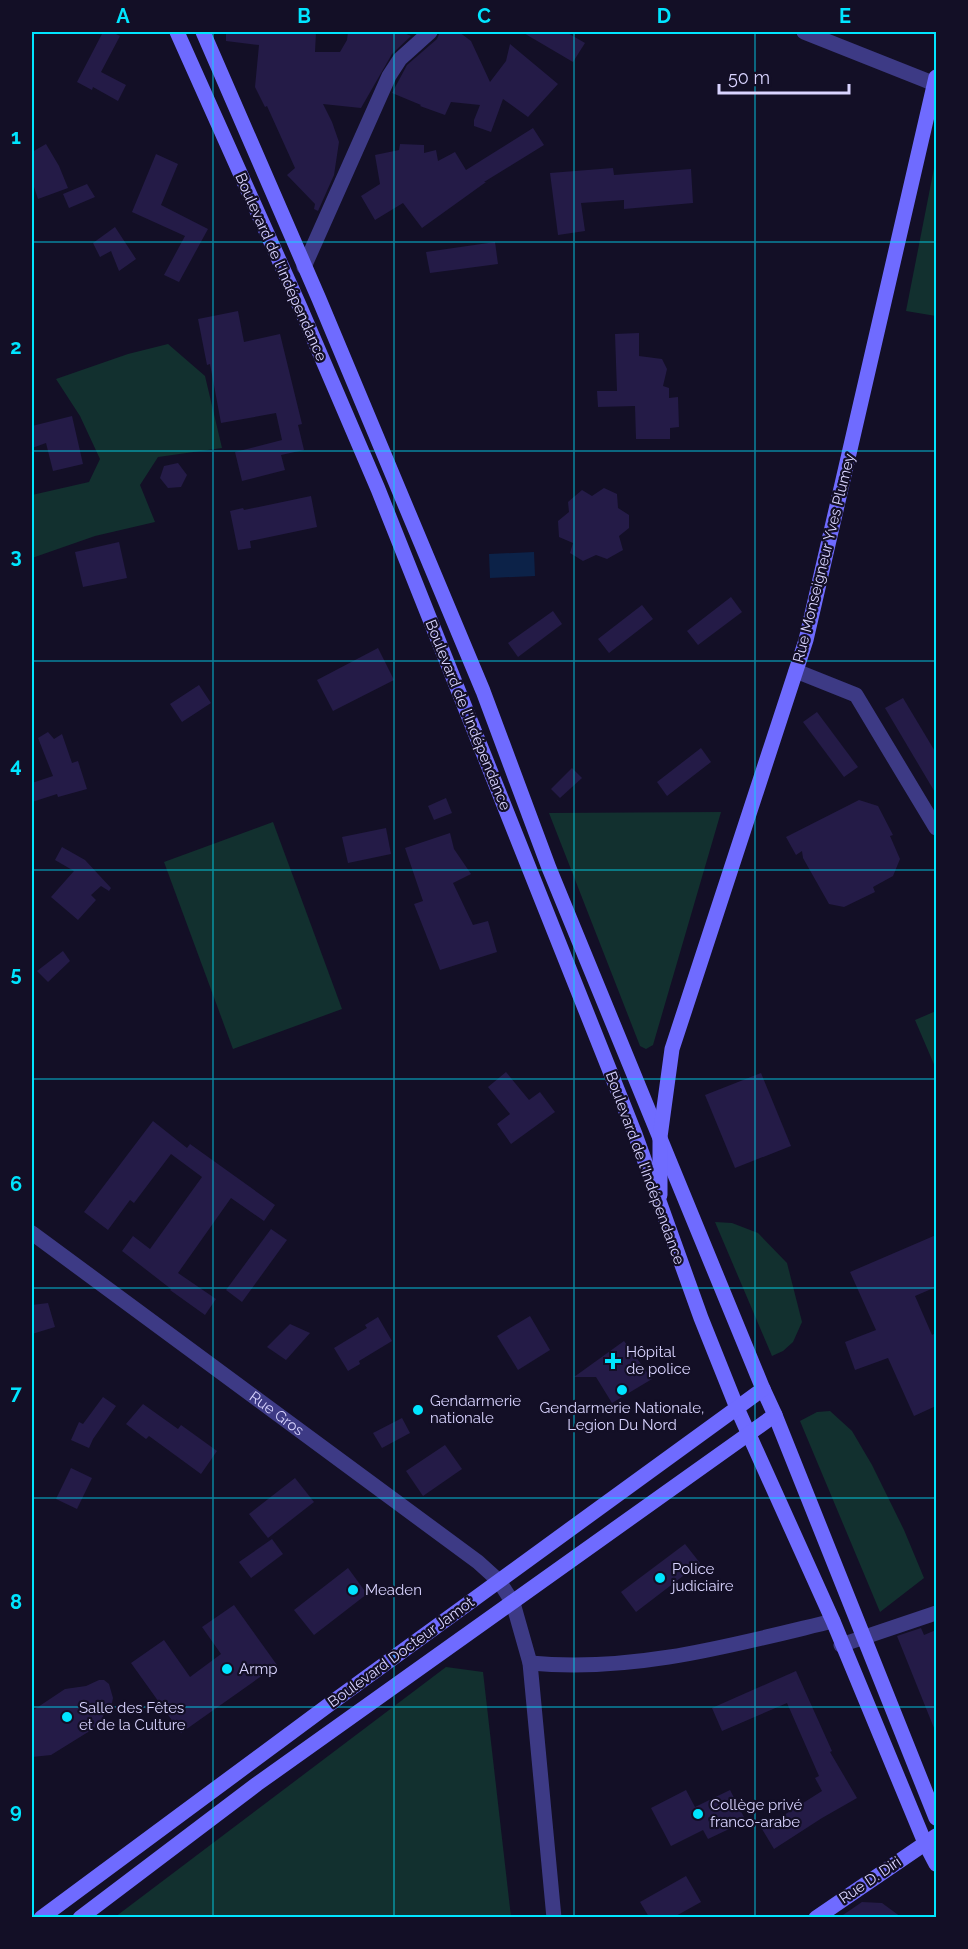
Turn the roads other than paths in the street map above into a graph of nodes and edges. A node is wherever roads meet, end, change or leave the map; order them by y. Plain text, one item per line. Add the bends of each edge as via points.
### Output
1 (177, 32) edge
2 (203, 32) edge
3 (430, 32) edge
4 (804, 32) edge
5 (936, 80) edge
6 (304, 267) junction
7 (796, 671) junction
8 (936, 828) edge
9 (660, 1137) junction
10 (660, 1208) junction
11 (32, 1233) edge
12 (763, 1389) junction
13 (737, 1408) junction
14 (775, 1415) junction
15 (749, 1433) junction
16 (499, 1581) junction
17 (513, 1603) junction
18 (936, 1613) edge
19 (833, 1621) junction
20 (865, 1637) junction
21 (841, 1645) junction
22 (530, 1663) junction
23 (936, 1818) edge
24 (931, 1840) edge
25 (936, 1864) edge
26 (41, 1917) edge
27 (80, 1917) edge
28 (554, 1917) edge
29 (816, 1917) edge

1 - 10 main road, Boulevard de l'Indépendance via 378,489 631,1123
2 - 6 main road, Boulevard de l'Indépendance
3 - 6 street via 400,59 389,76
4 - 5 street
5 - 7 main road, Rue Monseigneur Yves Plumey
6 - 9 main road, Boulevard de l'Indépendance via 483,691 549,868
7 - 8 street via 856,695
7 - 9 main road, Rue Monseigneur Yves Plumey via 672,1049
9 - 10 main road
9 - 12 main road, Boulevard de l'Indépendance
10 - 13 main road, Boulevard de l'Indépendance
11 - 16 street, Rue Gros
12 - 13 main road, Boulevard Docteur Jamot
12 - 14 main road, Boulevard de l'Indépendance
13 - 15 main road, Boulevard de l'Indépendance
13 - 16 main road, Boulevard Docteur Jamot
14 - 15 main road, Boulevard Docteur Jamot
14 - 20 main road, Boulevard de l'Indépendance
15 - 17 main road, Boulevard Docteur Jamot
15 - 19 main road, Boulevard de l'Indépendance
16 - 17 street, Rue Gros
16 - 26 main road, Boulevard Docteur Jamot
17 - 22 street, Rue Gros
17 - 27 main road, Boulevard Docteur Jamot via 257,1784
18 - 20 street
19 - 21 main road, Boulevard de l'Indépendance
19 - 22 street via 680,1656 621,1665
20 - 21 street
20 - 23 main road, Boulevard de l'Indépendance
21 - 24 main road, Boulevard de l'Indépendance
22 - 28 street, Rue Gros
24 - 25 main road, Boulevard de l'Indépendance
24 - 29 main road, Rue D. Diri

